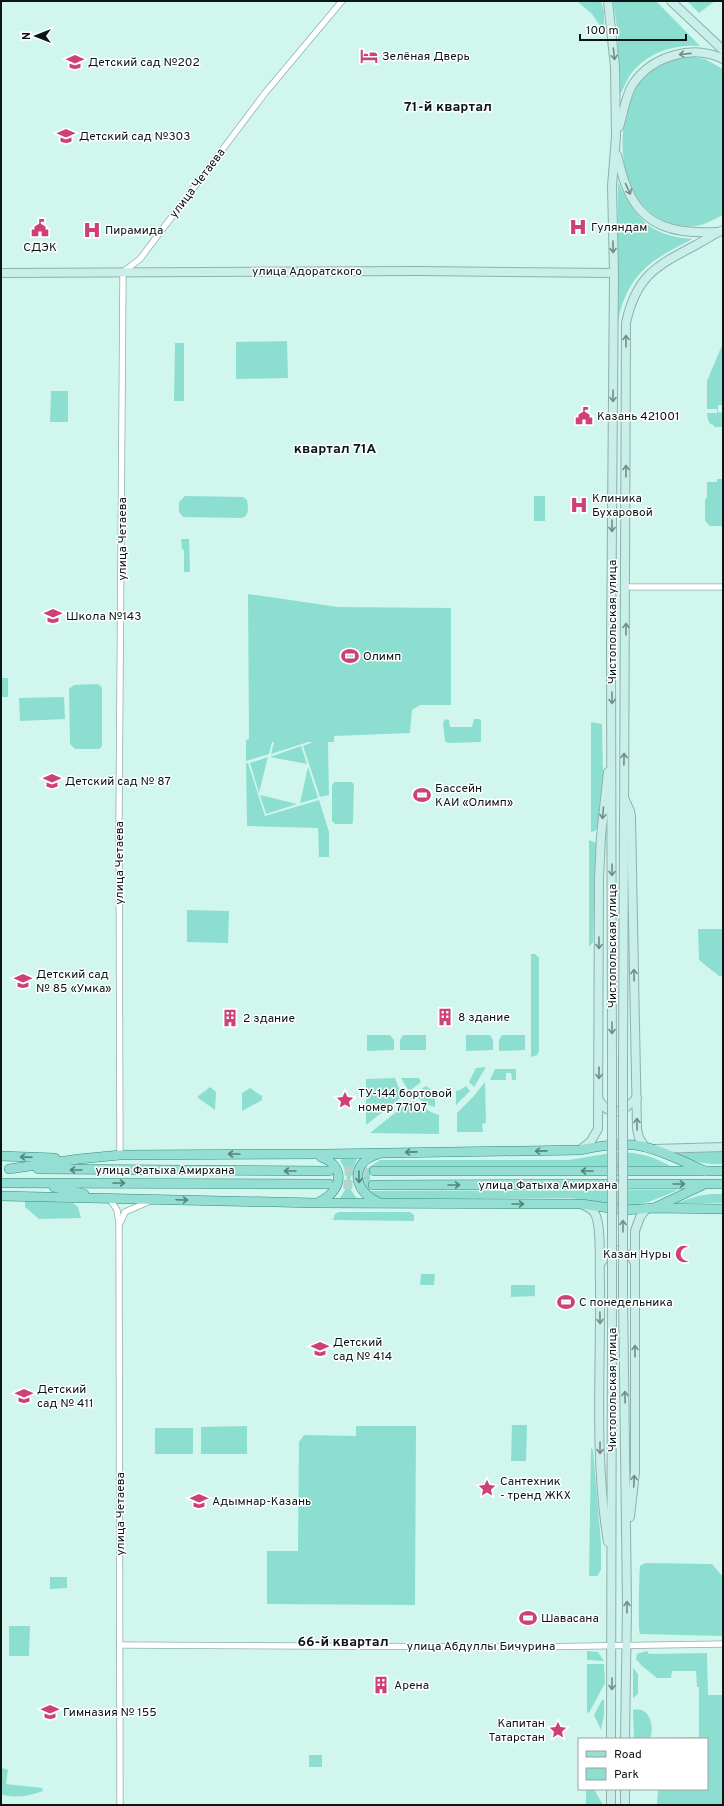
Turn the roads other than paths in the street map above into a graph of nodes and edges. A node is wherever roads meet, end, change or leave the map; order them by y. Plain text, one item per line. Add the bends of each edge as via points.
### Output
1 (342, 1) edge
2 (608, 1) edge
3 (671, 1) edge
4 (723, 50) edge
5 (723, 59) edge
6 (616, 136) junction
7 (616, 152) junction
8 (720, 231) edge
9 (123, 272) junction
10 (1, 273) edge
11 (614, 274) junction
12 (626, 587) junction
13 (723, 588) edge
14 (612, 747) junction
15 (624, 798) junction
16 (636, 1098) junction
17 (599, 1100) junction
18 (723, 1147) edge
19 (648, 1148) junction
20 (580, 1150) junction
21 (381, 1153) junction
22 (315, 1154) junction
23 (120, 1155) junction
24 (1, 1156) edge
25 (79, 1159) junction
26 (5, 1169) edge
27 (329, 1171) tunnel mouth
28 (374, 1171) tunnel mouth
29 (705, 1171) junction
30 (723, 1171) edge
31 (1, 1183) edge
32 (38, 1183) junction
33 (329, 1184) tunnel mouth
34 (705, 1184) junction
35 (723, 1184) edge
36 (373, 1185) tunnel mouth
37 (1, 1196) edge
38 (105, 1198) junction
39 (154, 1199) junction
40 (316, 1203) junction
41 (381, 1203) junction
42 (581, 1204) junction
43 (651, 1208) junction
44 (723, 1209) edge
45 (119, 1223) junction
46 (600, 1265) junction
47 (635, 1265) junction
48 (626, 1548) junction
49 (611, 1566) junction
50 (723, 1644) edge
51 (120, 1645) junction
52 (612, 1645) junction
53 (626, 1646) junction
54 (611, 1738) edge
55 (625, 1738) edge
56 (611, 1790) edge
57 (625, 1790) edge
58 (120, 1805) edge
59 (611, 1805) edge
60 (624, 1805) edge

1 - 9 street, улица Четаева via 265,93 140,259
2 -> 6 main road, Чистопольская улица via 615,67
3 - 4 main road
5 -> 6 main road, Чистопольская улица via 685,53 662,59 649,66 633,84
6 - 7 main road, Чистопольская улица
7 -> 8 main road, Чистопольская улица via 627,188 638,207 652,221 670,229 692,233
7 -> 11 main road, Чистопольская улица via 612,186
12 -> 8 main road, Чистопольская улица via 626,323 630,304 639,286 653,269
9 - 10 main road, улица Адоратского
9 - 11 main road, улица Адоратского via 418,271
9 - 23 street, улица Четаева via 119,814
11 -> 14 main road, Чистопольская улица
12 - 13 street
15 -> 12 main road, Чистопольская улица
14 -> 17 main road via 606,781 599,879
14 -> 49 main road, Чистопольская улица, bridge
16 -> 15 main road via 631,817
48 -> 15 main road, Чистопольская улица, bridge
16 - 17 main road via 626,1109 615,1112 606,1109
19 -> 16 main road via 638,1134
17 - 20 main road via 597,1134
18 - 19 main road
19 - 20 main road via 614,1145
19 - 29 main road
20 -> 21 main road
21 - 22 main road
21 -> 41 main road via 366,1160 357,1177 366,1195
22 -> 23 main road
22 - 40 main road via 331,1161 339,1177 333,1193
23 - 25 main road
25 -> 24 main road
25 - 26 main road
27 -> 26 main road, улица Фатыха Амирхана
29 -> 28 main road, улица Фатыха Амирхана
29 - 30 main road, улица Фатыха Амирхана
31 - 32 main road, улица Фатыха Амирхана
32 -> 33 main road, улица Фатыха Амирхана
32 - 38 main road
34 - 35 main road, улица Фатыха Амирхана
36 -> 34 main road, улица Фатыха Амирхана
34 - 43 main road
37 - 38 main road
38 - 39 main road
38 - 45 street, улица Четаева via 117,1210
39 -> 40 main road
39 - 45 street via 125,1212
40 - 41 main road
41 -> 42 main road
42 - 43 main road via 606,1208
42 - 46 main road via 596,1214
43 - 44 main road
43 - 47 main road via 640,1217 636,1231
45 - 51 street, улица Четаева
46 - 47 main road via 604,1256 620,1250 632,1257
46 -> 49 main road via 600,1476
48 -> 47 main road via 635,1472
53 -> 48 main road, Чистопольская улица
49 - 52 main road, Чистопольская улица
50 - 53 street, улица Абдуллы Бичурина
51 - 52 street, улица Абдуллы Бичурина
51 - 58 street, улица Четаева
52 - 53 street, улица Абдуллы Бичурина
52 -> 54 main road, Чистопольская улица
53 - 55 main road, Чистопольская улица
56 - 59 main road
57 - 60 main road

